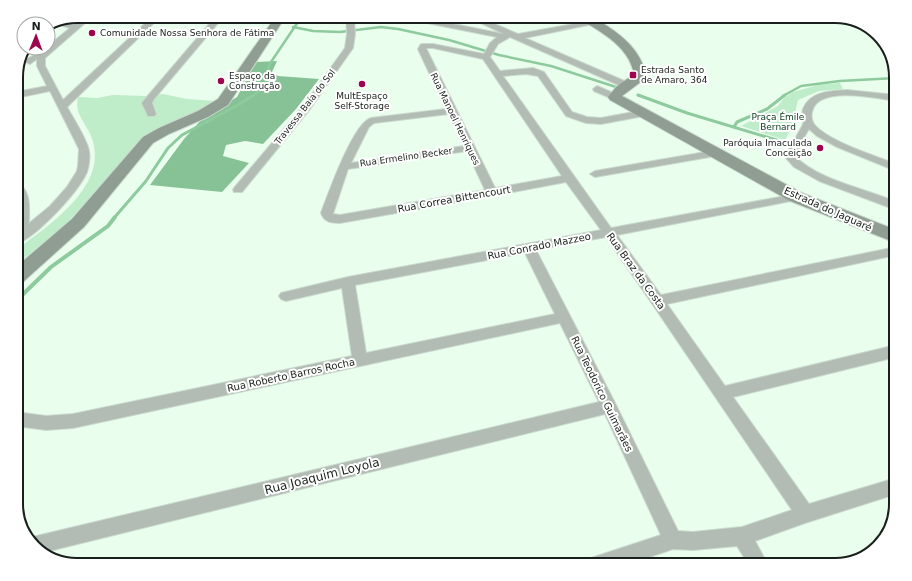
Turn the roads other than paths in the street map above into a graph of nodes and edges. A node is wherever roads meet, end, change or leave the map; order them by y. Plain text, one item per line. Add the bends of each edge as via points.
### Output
1 (80, 23) edge
2 (150, 23) edge
3 (214, 23) edge
4 (276, 23) edge
5 (350, 23) edge
6 (442, 23) edge
7 (485, 23) edge
8 (569, 23) edge
9 (594, 23) edge
10 (65, 24) edge
11 (75, 27) junction
12 (511, 35) junction
13 (488, 53) junction
14 (32, 60) edge
15 (498, 74) junction
16 (626, 85) junction
17 (52, 88) junction
18 (597, 89) dead end
19 (23, 94) edge
20 (615, 97) junction
21 (889, 97) edge
22 (62, 106) junction
23 (450, 110) junction
24 (644, 113) junction
25 (151, 114) dead end
26 (808, 124) junction
27 (469, 148) junction
28 (717, 153) junction
29 (889, 165) edge
30 (344, 167) junction
31 (595, 174) dead end
32 (569, 178) junction
33 (238, 190) dead end
34 (492, 193) junction
35 (796, 197) junction
36 (23, 198) edge
37 (889, 203) edge
38 (23, 223) edge
39 (609, 233) junction
40 (23, 234) edge
41 (889, 234) edge
42 (529, 248) junction
43 (889, 252) edge
44 (23, 271) edge
45 (348, 282) junction
46 (286, 296) dead end
47 (658, 301) junction
48 (564, 317) junction
49 (889, 353) edge
50 (360, 360) junction
51 (721, 393) junction
52 (609, 406) junction
53 (23, 420) edge
54 (889, 488) edge
55 (804, 514) junction
56 (742, 536) junction
57 (673, 540) junction
58 (41, 543) edge
59 (619, 558) edge
60 (755, 558) edge

1 - 11 street
2 - 22 street
3 - 25 street via 150,98 147,103
4 - 44 street via 223,102 148,140 78,223
5 - 33 street, Travessa Baía do Sol via 349,48 311,101
6 - 12 street
7 - 12 street
8 - 12 street
9 - 16 street via 618,38 637,64 640,75
10 - 11 street
11 - 14 street
12 - 13 street via 493,44
12 - 16 street
13 - 15 street, Rua Braz da Costa
13 - 23 street, Rua Manoel Henriques via 424,46 422,52
14 - 17 street
15 - 24 street via 526,71 541,74 569,114 586,120 601,121
15 - 32 street, Rua Braz da Costa
16 - 20 street
17 - 19 street
17 - 22 street
18 - 20 street
20 - 24 street, Estrada do Jaguaré
21 - 26 street via 846,92 817,97 809,103 806,114
22 - 40 street via 84,149 82,170 63,198
23 - 27 street, Rua Manoel Henriques
23 - 30 street via 371,121 365,126
24 - 28 street, Estrada do Jaguaré
26 - 29 street via 833,141
26 - 37 street via 792,154 794,163 819,176
27 - 30 street, Rua Ermelino Becker
27 - 34 street, Rua Manoel Henriques
28 - 31 street
28 - 35 street, Estrada do Jaguaré
30 - 34 street, Rua Correa Bittencourt via 326,213 332,219
32 - 34 street, Rua Correa Bittencourt
32 - 39 street, Rua Braz da Costa
35 - 39 street, Rua Conrado Mazzeo
35 - 41 street, Estrada do Jaguaré
36 - 38 street
39 - 42 street, Rua Conrado Mazzeo
39 - 47 street, Rua Braz da Costa
42 - 45 street, Rua Conrado Mazzeo
42 - 48 street, Rua Teodorico Guimarães
43 - 47 street
45 - 46 street, Rua Conrado Mazzeo
45 - 50 street
47 - 51 street, Rua Braz da Costa
48 - 50 street, Rua Roberto Barros Rocha
48 - 52 street, Rua Teodorico Guimarães
49 - 51 street
50 - 53 street, Rua Roberto Barros Rocha via 73,420 46,423
51 - 55 street, Rua Braz da Costa
52 - 57 street, Rua Teodorico Guimarães
52 - 58 street, Rua Joaquim Loyola
54 - 55 street
55 - 56 street
56 - 57 street via 693,541
56 - 60 street
57 - 59 street

